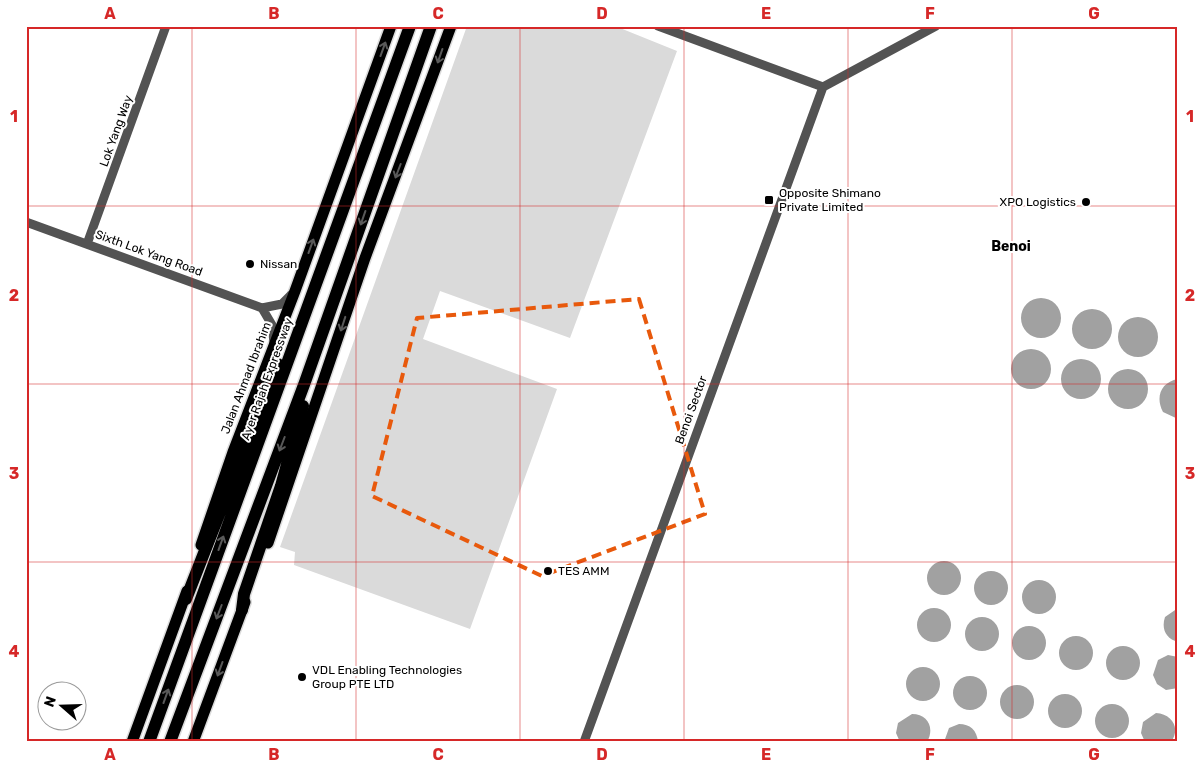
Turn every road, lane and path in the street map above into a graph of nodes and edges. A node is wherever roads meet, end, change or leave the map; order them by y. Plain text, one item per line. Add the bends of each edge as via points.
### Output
1 (166, 26) edge
2 (391, 26) edge
3 (410, 26) edge
4 (431, 26) edge
5 (451, 26) edge
6 (658, 26) edge
7 (936, 26) edge
8 (680, 30) edge
9 (823, 87) junction
10 (26, 222) edge
11 (88, 244) junction
12 (316, 285) junction
13 (295, 291) junction
14 (262, 308) junction
15 (274, 344) junction
16 (305, 382) junction
17 (186, 599) junction
18 (242, 610) junction
19 (132, 742) edge
20 (149, 742) edge
21 (170, 742) edge
22 (193, 742) edge
23 (584, 742) edge

1 - 11 street, Lok Yang Way
13 -> 2 main road, Jalan Ahmad Ibrahim
3 - 12 highway, Ayer Rajah Expressway
4 -> 16 highway
5 -> 18 main road via 365,258 296,465
6 - 8 street
7 - 9 street
8 - 9 street
9 - 23 street, Benoi Sector
10 - 11 street, Sixth Lok Yang Road
11 - 14 street, Sixth Lok Yang Road
12 - 17 highway via 284,350
20 -> 12 highway, Ayer Rajah Expressway
13 - 14 street via 282,304
13 - 15 main road, Jalan Ahmad Ibrahim
14 - 15 street via 272,325
15 - 17 main road, Jalan Ahmad Ibrahim via 233,452 189,580
16 - 18 highway via 306,394 294,442 251,571
16 -> 21 highway
17 - 19 main road, Jalan Ahmad Ibrahim
18 -> 22 main road

